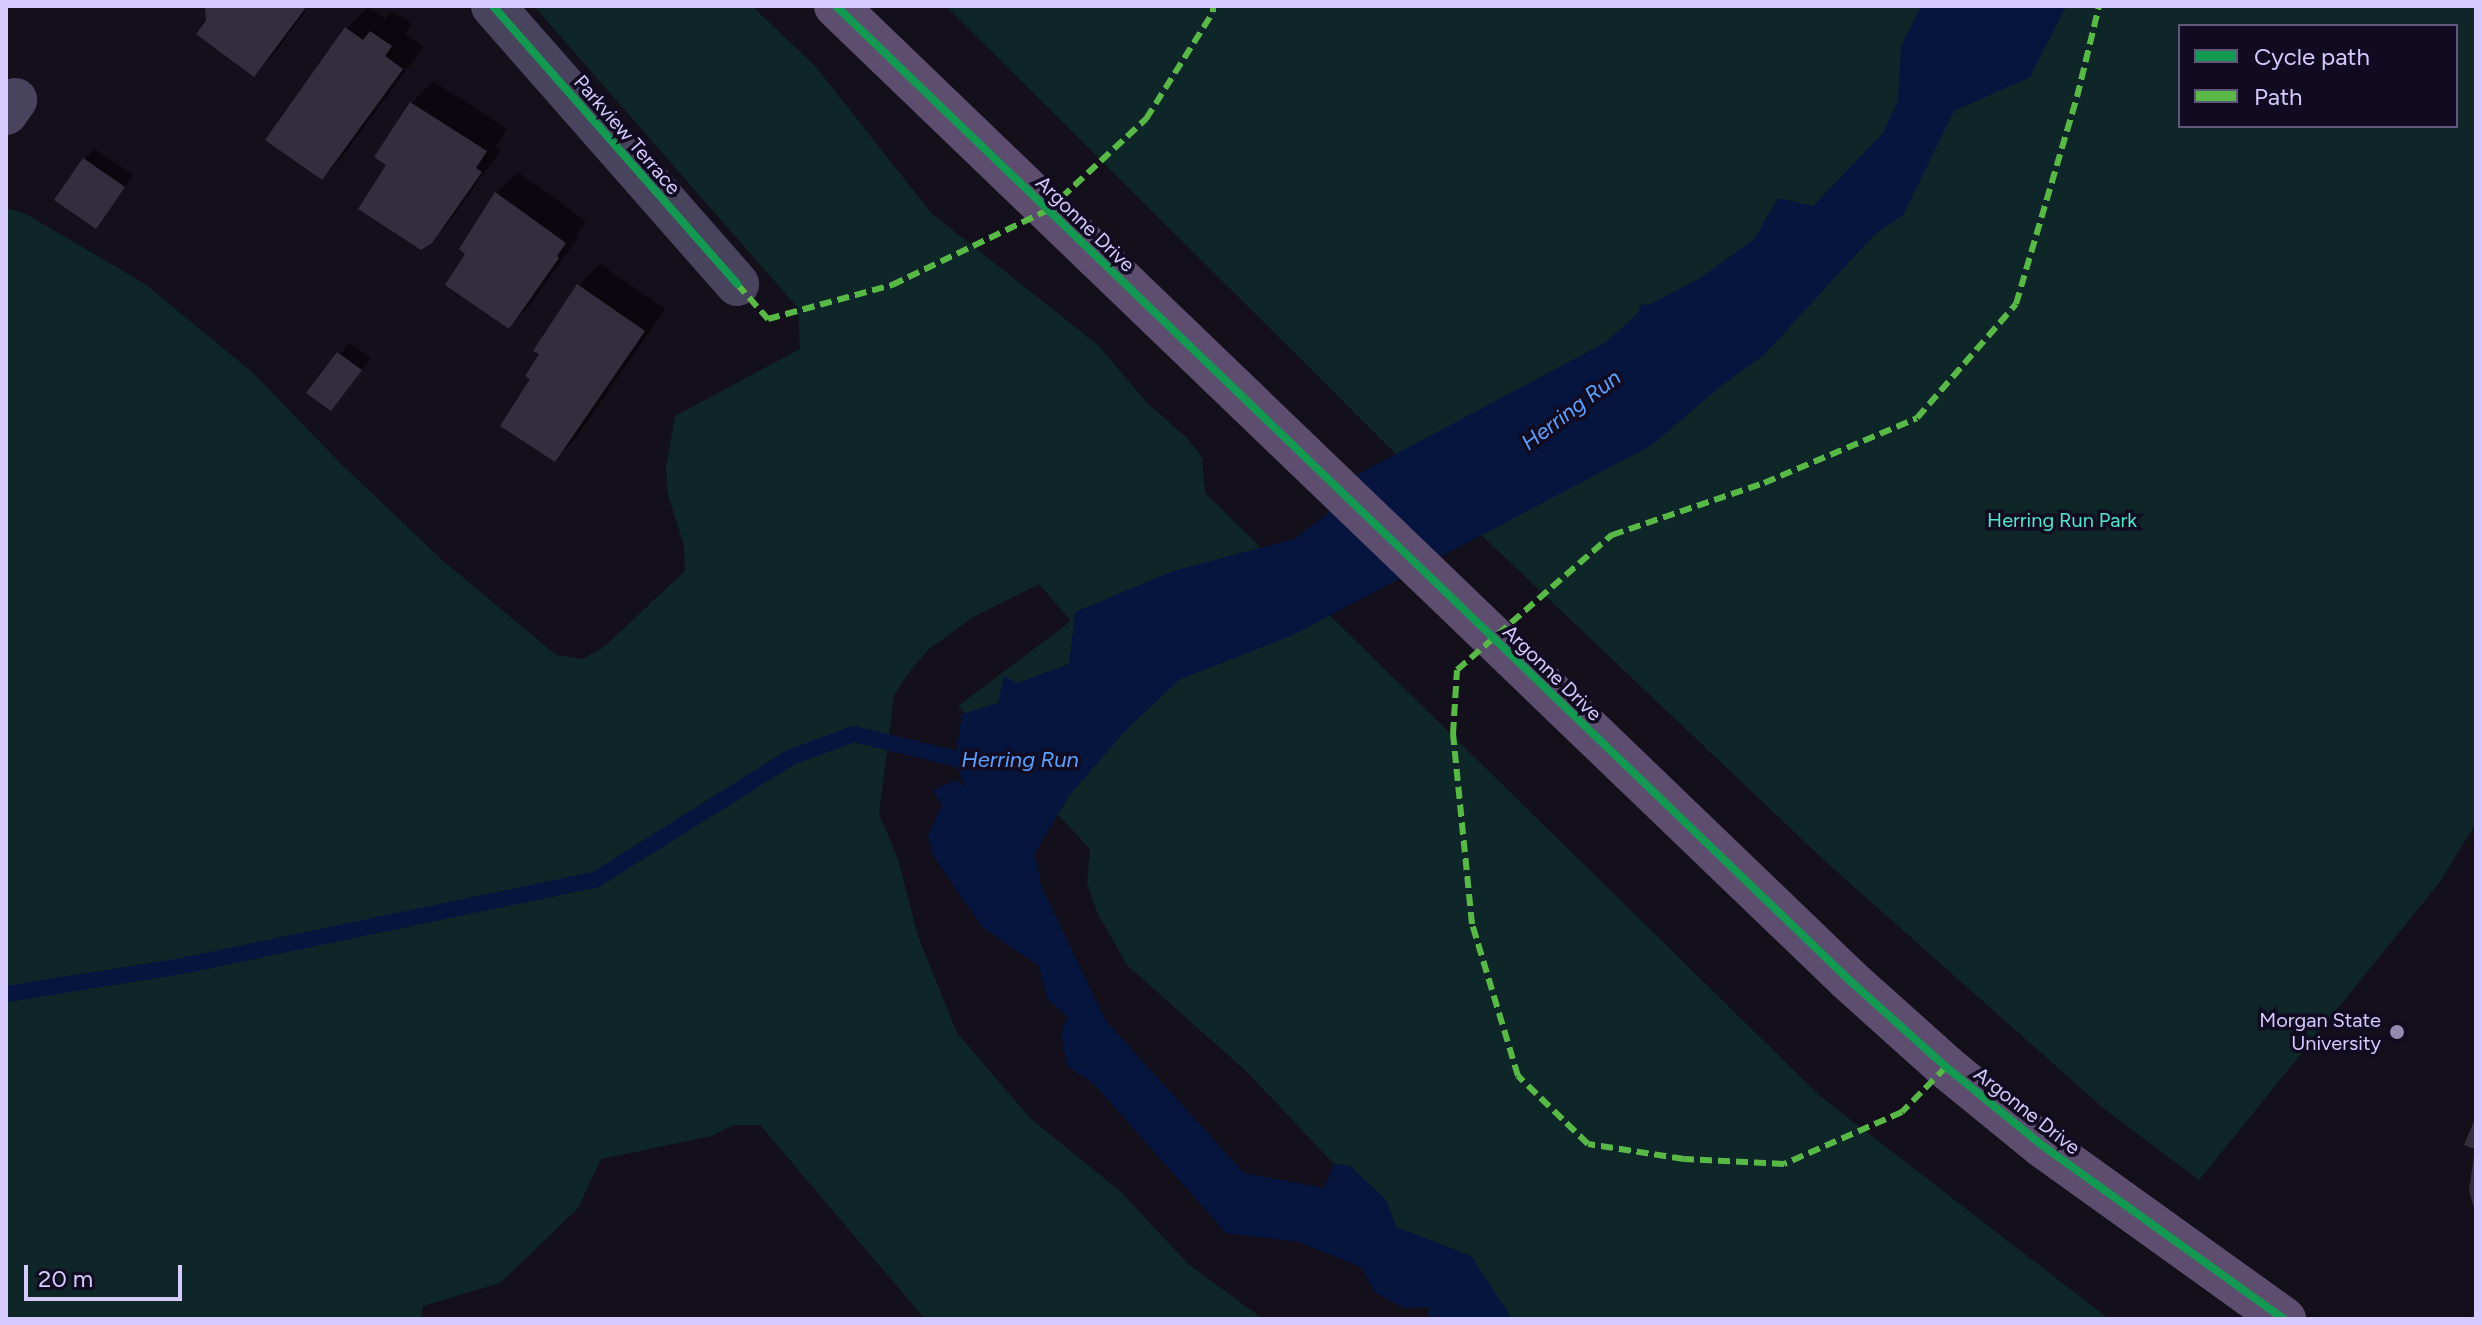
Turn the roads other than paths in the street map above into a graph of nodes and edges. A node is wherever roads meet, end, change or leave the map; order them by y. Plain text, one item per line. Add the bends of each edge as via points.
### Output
1 (493, 6) edge
2 (836, 6) edge
3 (737, 284) dead end
4 (2284, 1319) edge

1 - 3 street, Parkview Terrace
2 - 4 main road, Argonne Drive via 1848,979 2043,1146

